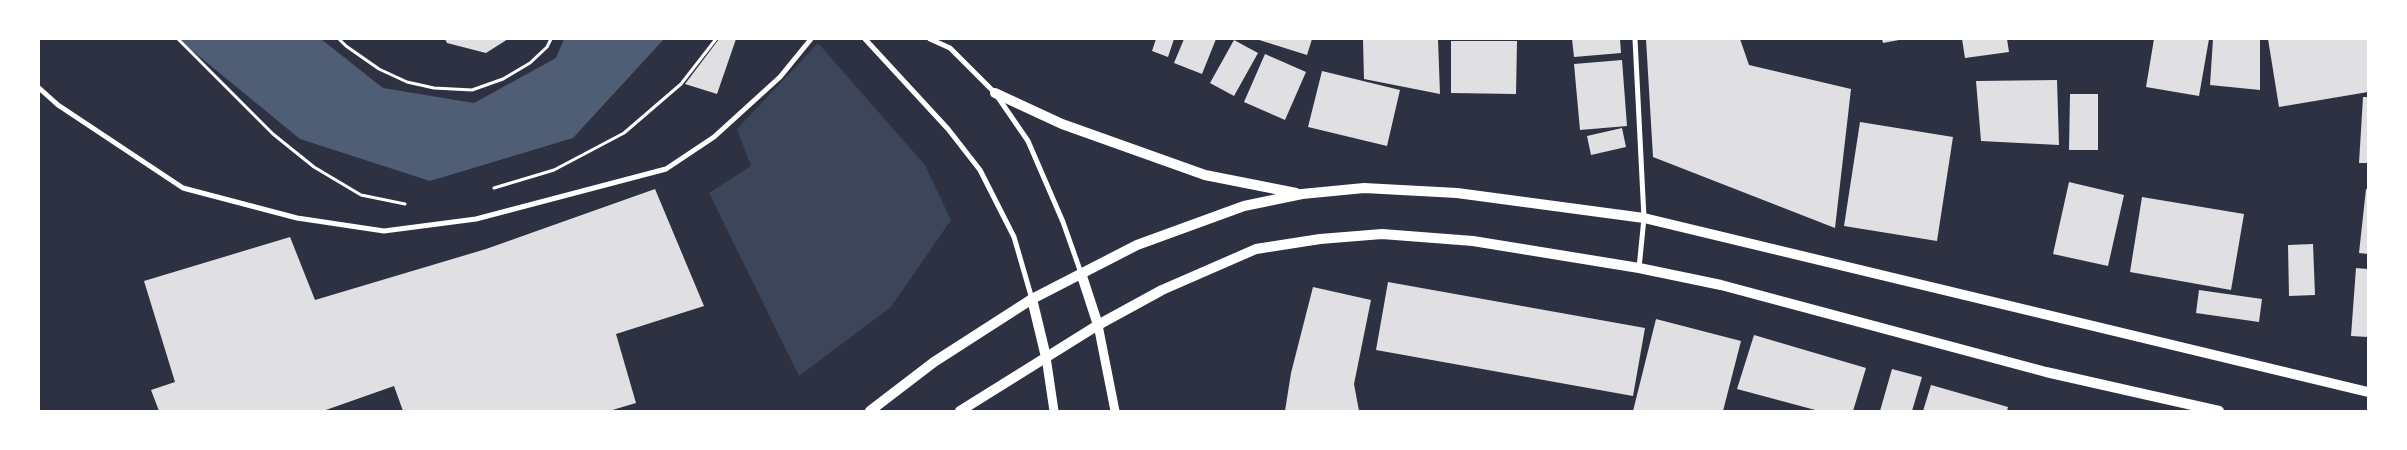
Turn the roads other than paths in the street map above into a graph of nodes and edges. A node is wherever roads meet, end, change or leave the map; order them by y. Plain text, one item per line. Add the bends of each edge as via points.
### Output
1 (811, 39) edge
2 (865, 39) edge
3 (930, 39) edge
4 (1635, 39) edge
5 (39, 88) edge
6 (995, 92) junction
7 (1302, 194) junction
8 (1644, 218) junction
9 (1639, 268) junction
10 (1082, 273) junction
11 (1032, 298) junction
12 (1098, 325) junction
13 (1046, 358) junction
14 (2368, 392) edge
15 (870, 411) edge
16 (960, 411) edge
17 (1054, 411) edge
18 (1115, 411) edge
19 (2219, 411) edge

1 - 5 street via 780,77 714,137 666,169 476,219 384,231 297,218 183,188 58,105
2 - 11 street via 948,129 980,170 1014,237
3 - 6 street via 950,48
4 - 8 street
6 - 7 main road via 1062,124 1205,175
6 - 10 street via 1028,141
7 - 8 main road via 1364,188 1457,193
7 - 10 main road via 1244,206 1137,245
8 - 9 street
8 - 14 main road
9 - 12 main road via 1473,241 1382,234 1320,239 1256,248 1162,290
9 - 19 main road via 1721,285 2046,372
10 - 11 main road
10 - 12 main road
11 - 13 main road
11 - 15 main road via 934,362
12 - 13 main road
12 - 18 street
13 - 16 main road
13 - 17 street

